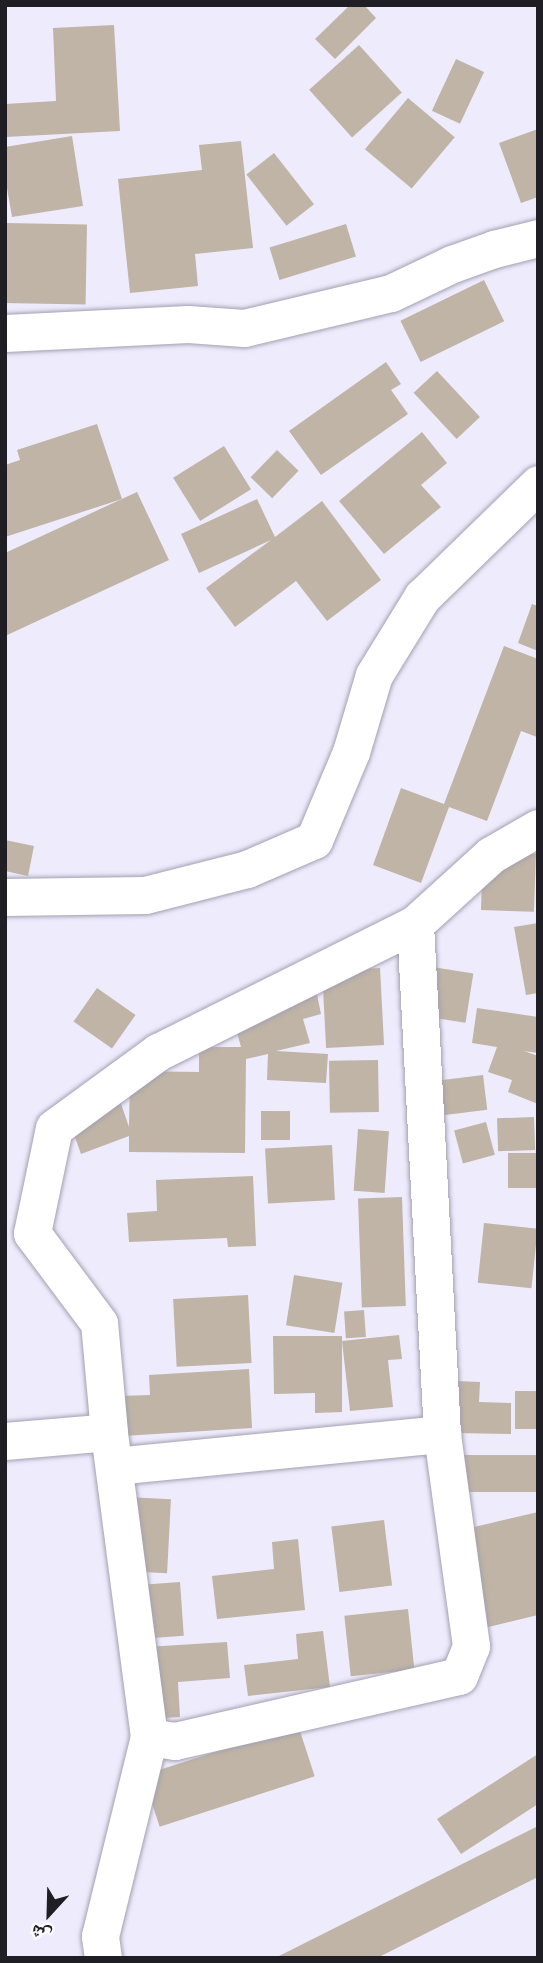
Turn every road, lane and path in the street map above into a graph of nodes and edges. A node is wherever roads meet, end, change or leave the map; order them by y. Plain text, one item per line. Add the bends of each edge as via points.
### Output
1 (538, 238) edge
2 (5, 333) edge
3 (538, 484) edge
4 (538, 828) edge
5 (5, 897) edge
6 (415, 924) junction
7 (442, 1434) junction
8 (5, 1441) edge
9 (111, 1449) junction
10 (149, 1737) junction
11 (103, 1958) edge

1 - 2 street via 452,264 391,293 244,328 188,324
3 - 5 street via 415,608 374,675 351,752 314,839 247,869 145,895
4 - 6 street via 491,855
6 - 7 street
6 - 9 street via 158,1052 54,1128 32,1233 99,1323
7 - 9 street
7 - 10 street via 471,1646 459,1676 175,1741
8 - 9 street
9 - 10 street
10 - 11 street via 100,1936

